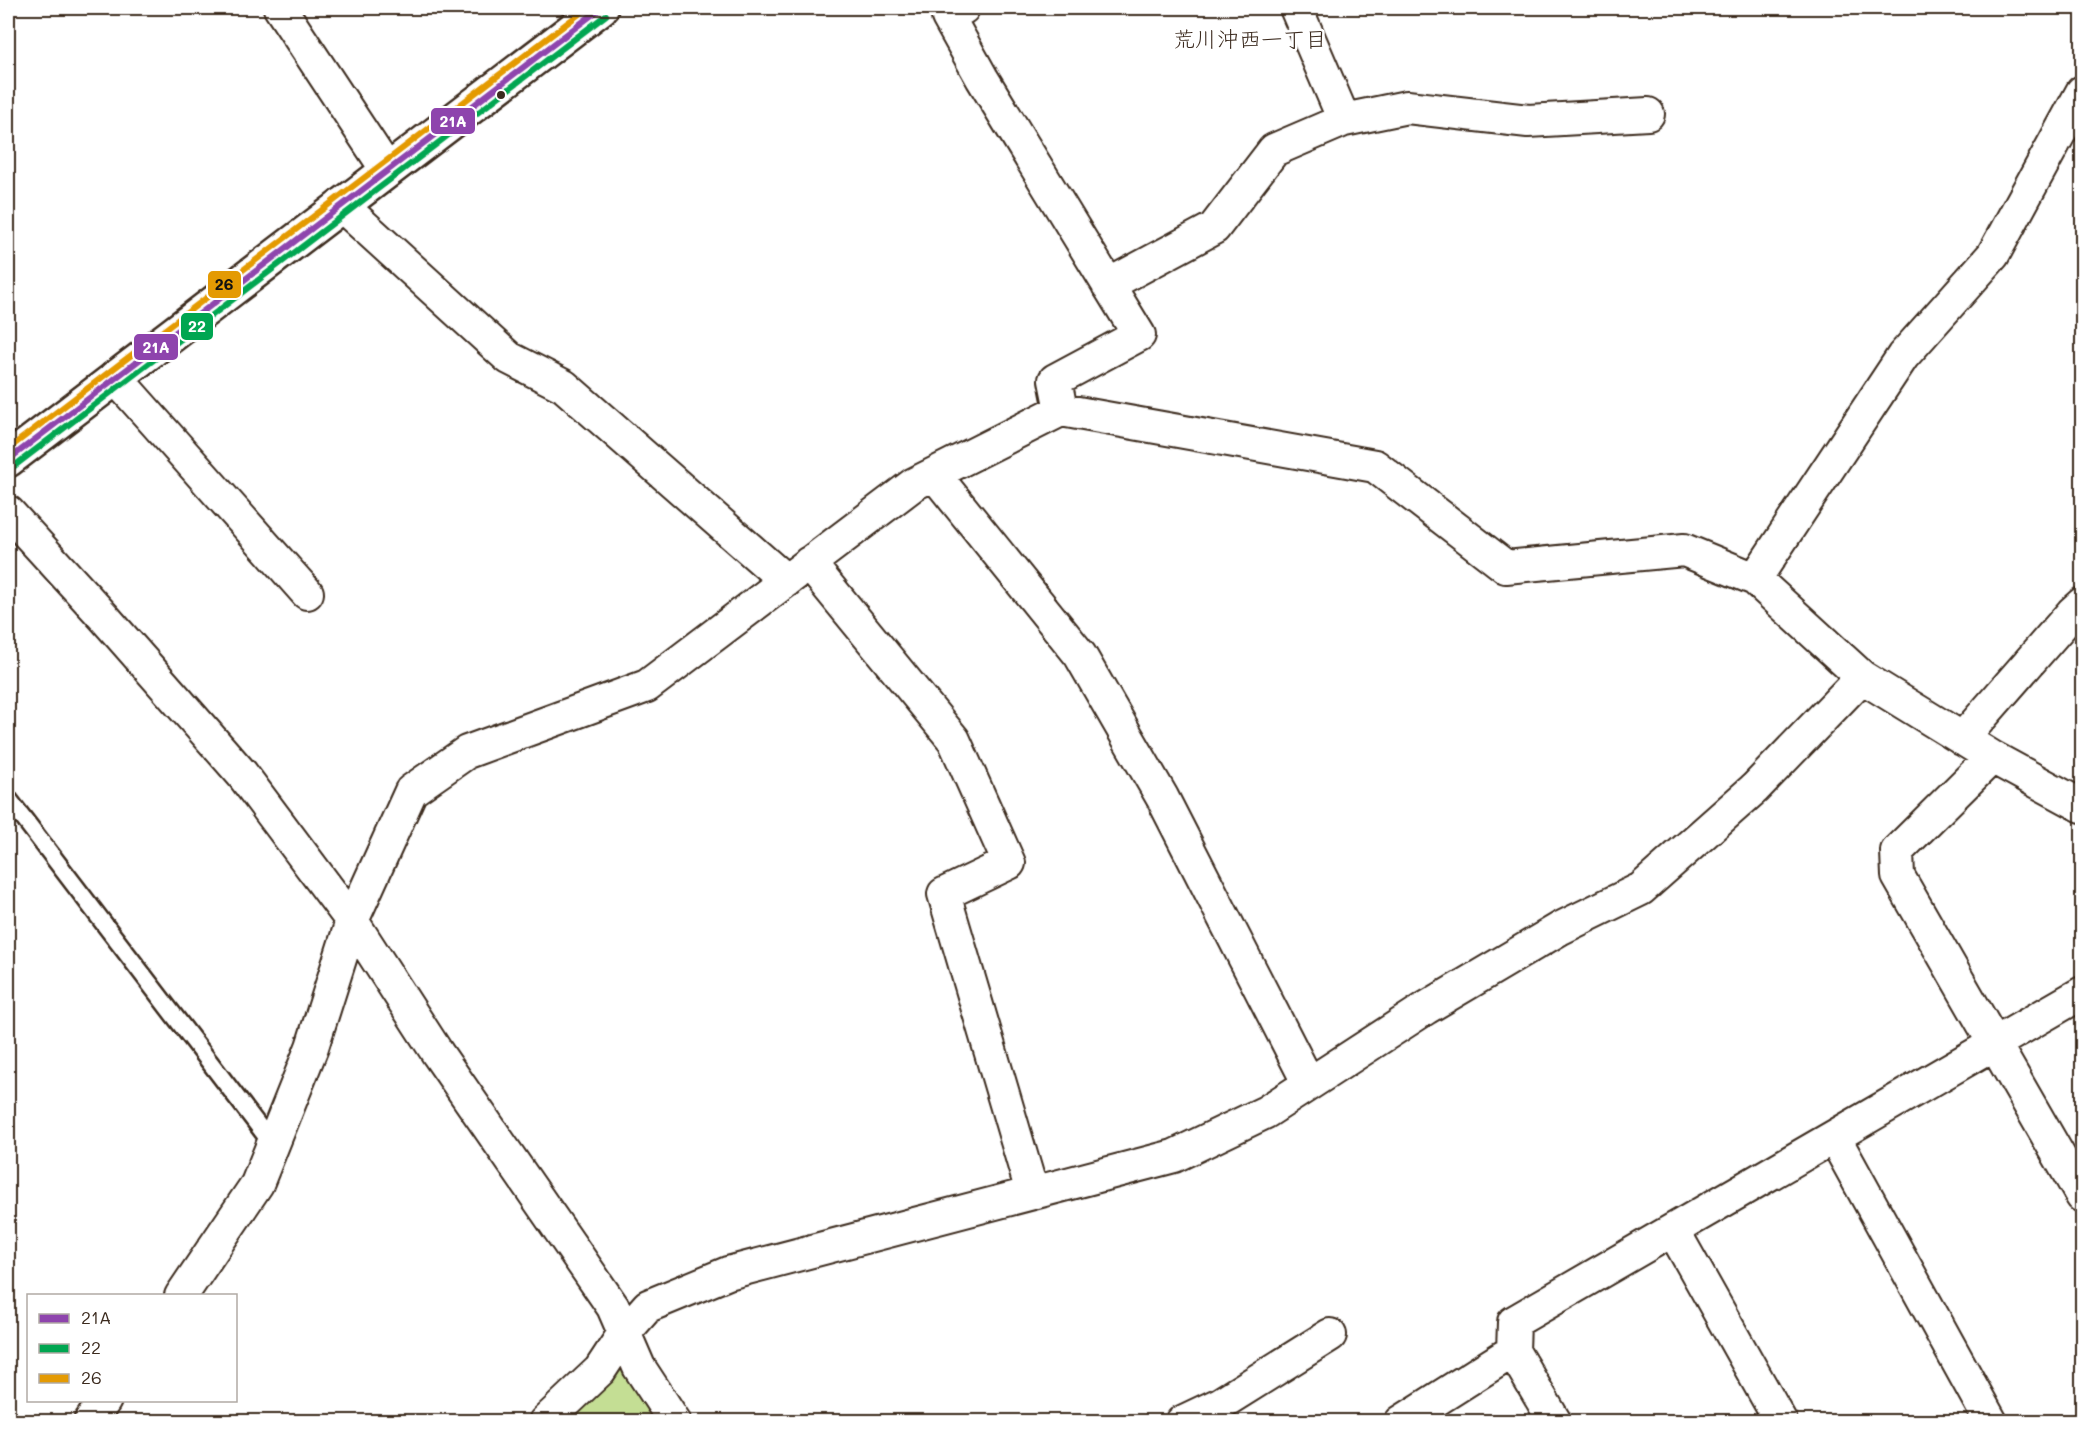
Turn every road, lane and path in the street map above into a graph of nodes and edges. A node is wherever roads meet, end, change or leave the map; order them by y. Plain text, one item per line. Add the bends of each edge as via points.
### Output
1 (280, 8) edge
2 (601, 8) edge
3 (963, 8) edge
4 (1296, 8) edge
5 (2082, 92) edge
6 (1648, 114) dead end
7 (1344, 120) junction
8 (387, 170) junction
9 (341, 205) junction
10 (1108, 285) junction
11 (115, 377) junction
12 (1061, 410) junction
13 (8, 460) edge
14 (934, 474) junction
15 (8, 512) edge
16 (798, 572) junction
17 (1755, 579) junction
18 (307, 593) dead end
19 (2082, 604) edge
20 (1862, 677) junction
21 (1962, 739) junction
22 (1992, 757) junction
23 (8, 798) edge
24 (2078, 810) edge
25 (352, 921) junction
26 (2082, 993) edge
27 (1995, 1043) junction
28 (1309, 1084) junction
29 (1834, 1137) junction
30 (273, 1145) junction
31 (1032, 1192) junction
32 (2082, 1196) edge
33 (1673, 1230) junction
34 (182, 1294) edge
35 (625, 1332) junction
36 (1330, 1335) dead end
37 (1513, 1351) junction
38 (104, 1402) edge
39 (90, 1422) edge
40 (545, 1422) edge
41 (675, 1422) edge
42 (1182, 1422) edge
43 (1401, 1422) edge
44 (1555, 1422) edge
45 (1781, 1422) edge
46 (1991, 1422) edge

1 - 8 street
2 - 8 street
3 - 10 street via 948,17
4 - 7 street
5 - 17 street via 1993,255 1903,356
6 - 7 street via 1528,121 1407,107
7 - 10 street via 1274,150 1214,228
8 - 9 street
9 - 11 street
9 - 16 street via 510,358 564,386
10 - 12 street via 1138,335 1054,380
11 - 13 street
11 - 18 street
12 - 14 street
12 - 17 street via 1376,466 1506,567 1684,550
14 - 16 street via 914,484
14 - 28 street via 1080,655 1162,797
15 - 25 street via 242,774
16 - 25 street via 647,686 467,752 411,791
16 - 31 street via 954,740 1009,863 944,894
17 - 20 street
19 - 21 street
20 - 21 street
20 - 28 street via 1755,788 1641,889 1561,928 1426,1008
21 - 22 street
22 - 24 street
22 - 27 street via 1897,851 1898,876
23 - 30 lane
25 - 30 street via 312,1047
25 - 35 street via 438,1054 613,1307
26 - 27 street
27 - 29 street
27 - 32 street
28 - 31 street via 1266,1112 1174,1156
29 - 33 street
29 - 46 street
30 - 34 street via 257,1184
31 - 35 street via 728,1273 648,1306
33 - 37 street via 1514,1322
33 - 45 street
35 - 40 street via 600,1370
35 - 41 street via 639,1367
36 - 42 street via 1220,1404
37 - 43 street
37 - 44 street
38 - 39 street

